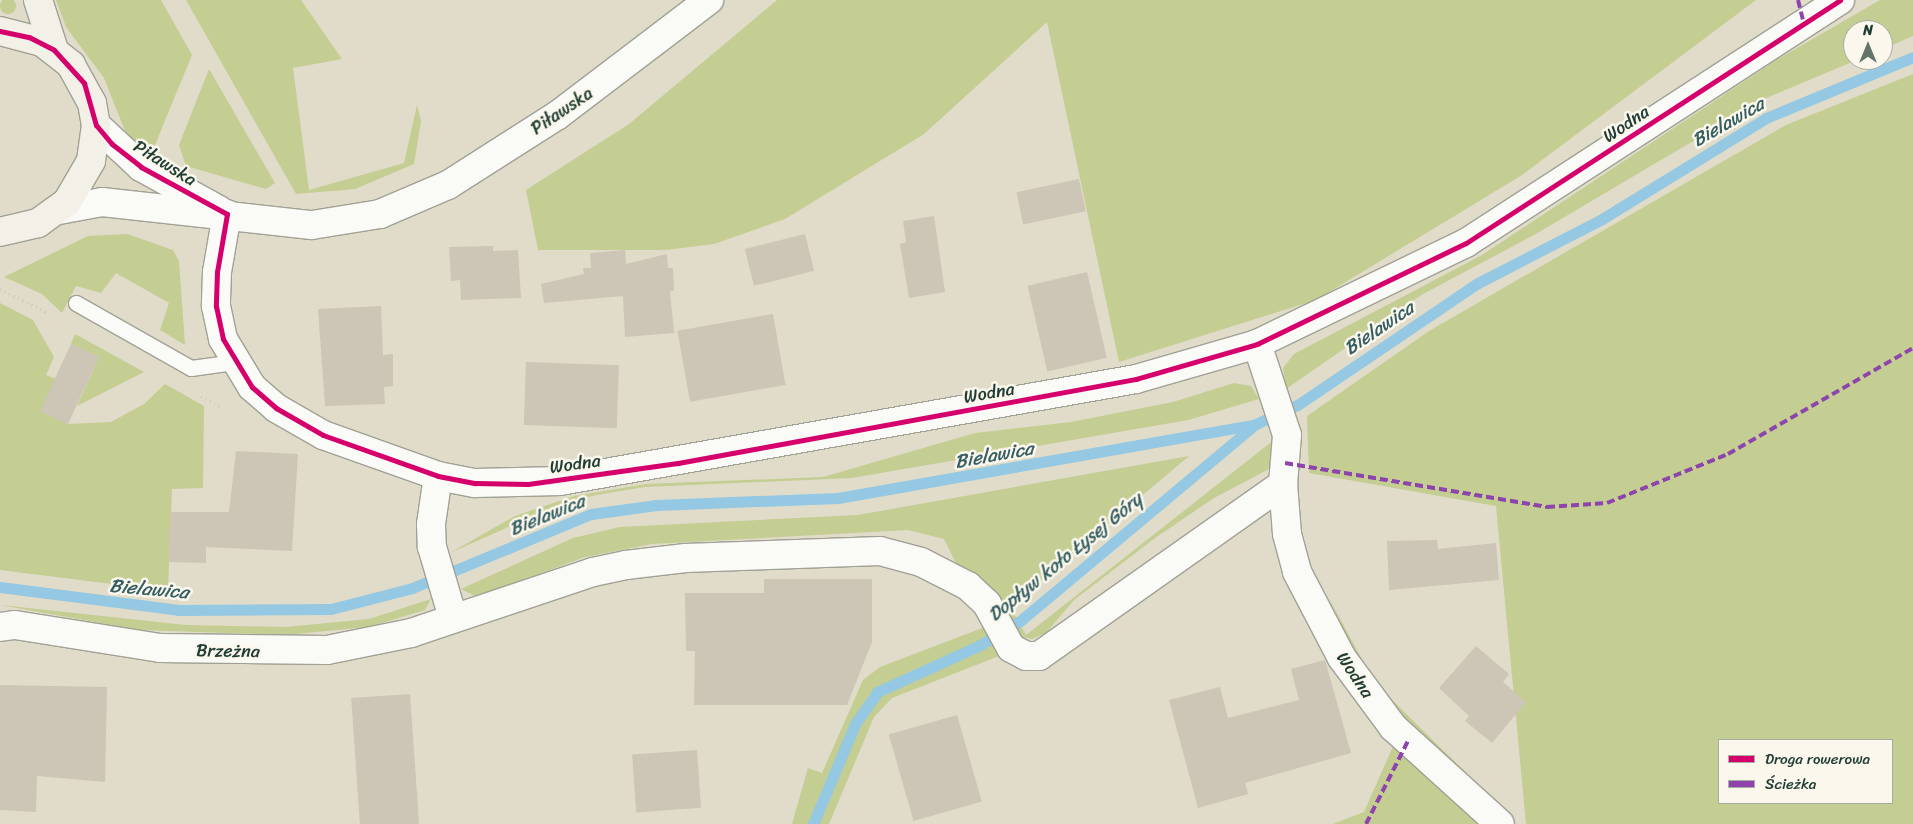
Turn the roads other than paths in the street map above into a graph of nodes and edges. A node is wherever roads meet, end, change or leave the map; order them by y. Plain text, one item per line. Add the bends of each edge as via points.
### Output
1 (38, 0) edge
2 (709, 0) edge
3 (1840, 0) edge
4 (0, 31) edge
5 (54, 50) junction
6 (96, 125) junction
7 (59, 210) junction
8 (227, 214) junction
9 (1, 234) edge
10 (76, 303) dead end
11 (1257, 344) junction
12 (234, 362) junction
13 (438, 476) junction
14 (1283, 484) junction
15 (450, 605) junction
16 (0, 627) edge
17 (1500, 824) edge

1 - 5 main road
2 - 8 street, Piławska via 581,99 427,195 380,214 335,224 294,225
3 - 11 street, Wodna via 1466,243
4 - 5 main road via 29,36
5 - 6 main road via 84,83
6 - 7 main road via 92,161 82,183
6 - 8 street, Piławska via 141,167
7 - 8 street, Piławska via 102,202
7 - 9 main road via 38,223
8 - 12 street, Wodna via 216,306
10 - 12 lane via 191,368
11 - 13 street, Wodna via 1136,380 678,463 528,484 475,483
11 - 14 street, Wodna via 1286,432
12 - 13 street, Wodna via 252,387 298,422 363,450
13 - 15 street via 430,524
14 - 15 street via 1046,652 1026,656 1010,646 979,595 959,580 910,558 873,551 641,562
14 - 17 street, Wodna via 1287,534 1297,572 1342,658 1393,727
15 - 16 street, Brzeżna via 366,644 312,651 160,648 15,625

